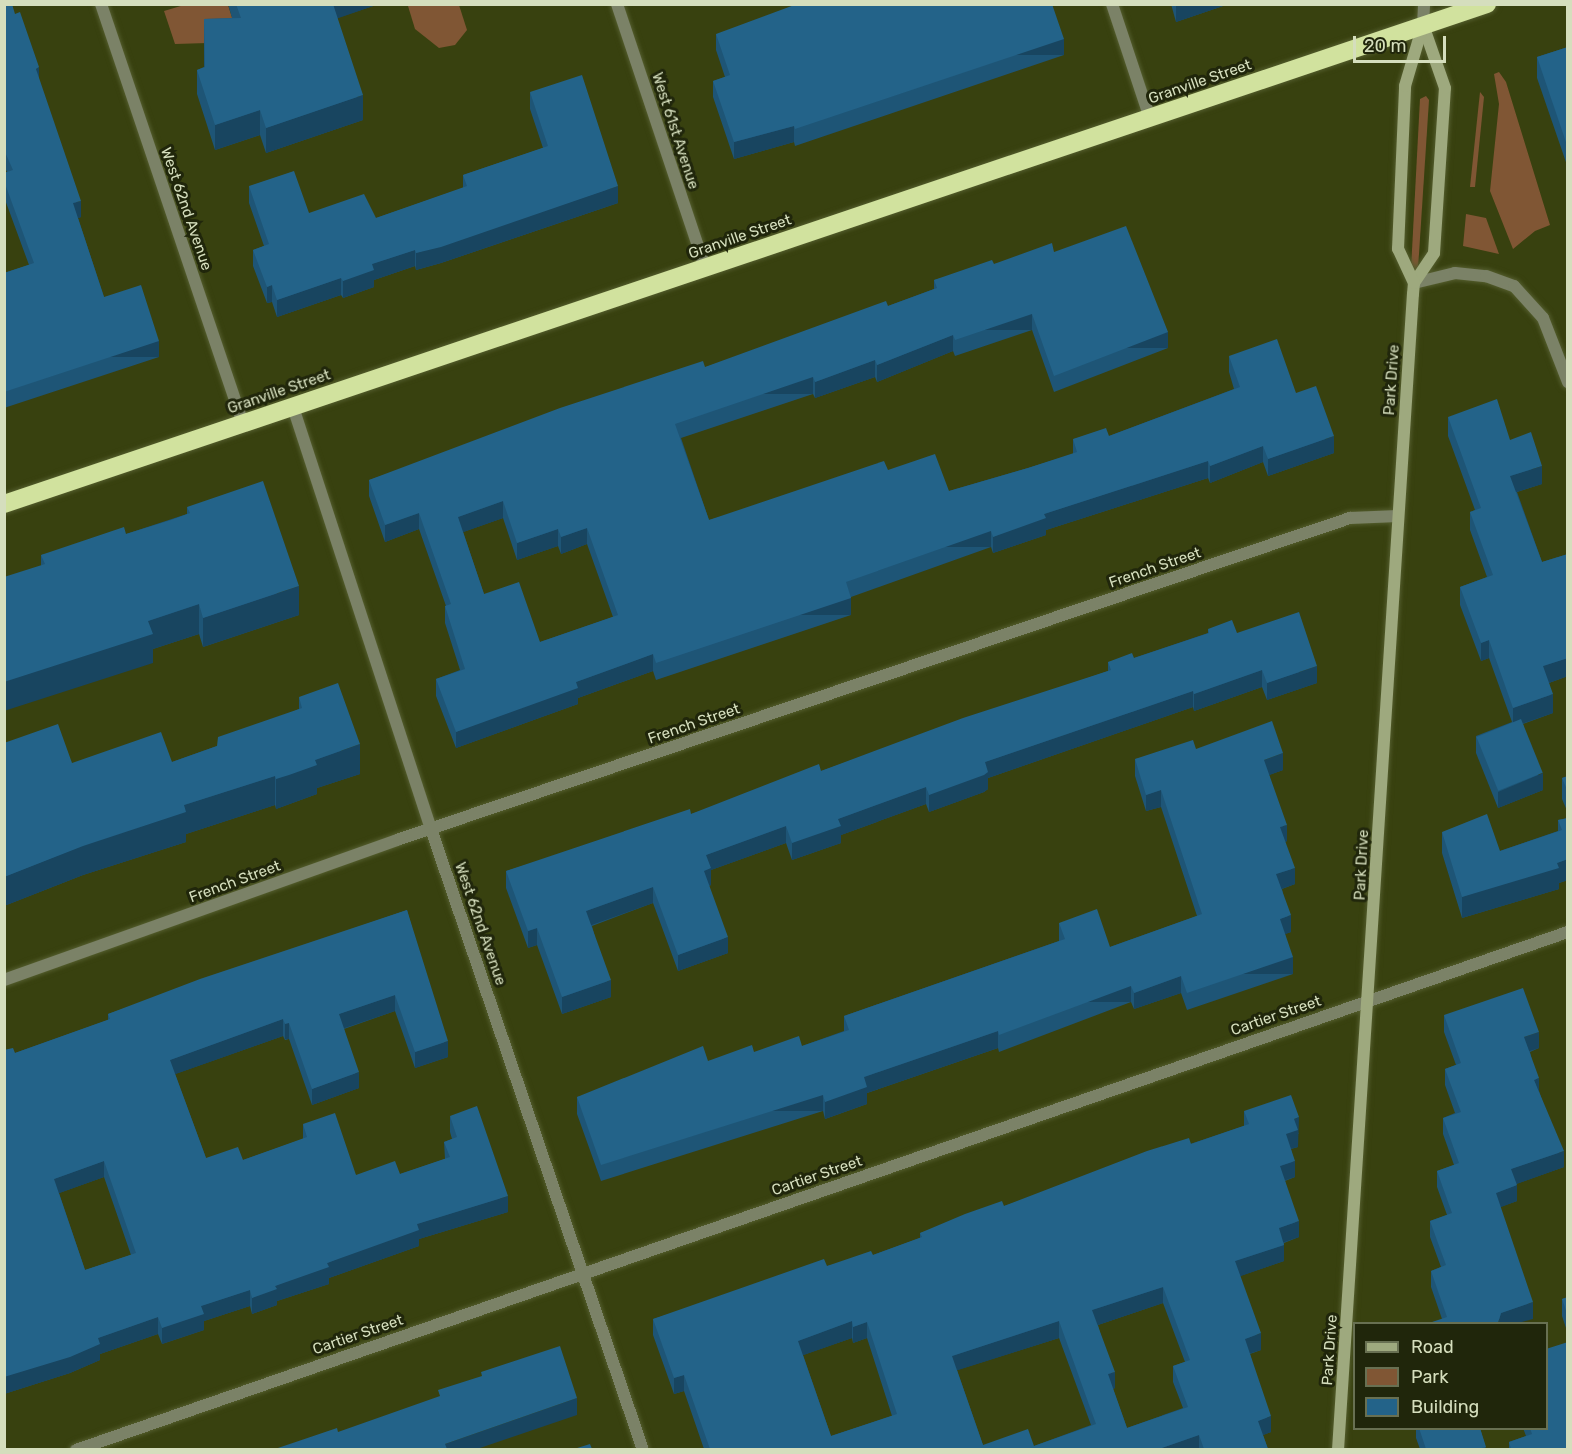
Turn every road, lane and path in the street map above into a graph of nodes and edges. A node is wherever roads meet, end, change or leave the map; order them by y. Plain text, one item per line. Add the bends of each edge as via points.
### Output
1 (100, 4) edge
2 (617, 4) edge
3 (1112, 4) edge
4 (1424, 4) edge
5 (1487, 4) edge
6 (1423, 25) junction
7 (1150, 118) junction
8 (705, 267) junction
9 (1414, 283) junction
10 (1568, 382) edge
11 (293, 407) junction
12 (243, 424) junction
13 (4, 504) edge
14 (1398, 516) junction
15 (431, 829) junction
16 (1568, 932) edge
17 (4, 980) edge
18 (1369, 1000) junction
19 (583, 1273) junction
20 (76, 1449) edge
21 (643, 1449) edge
22 (1338, 1449) edge

1 - 12 street, West 62nd Avenue
2 - 8 street, West 61st Avenue
3 - 7 street
4 - 6 street
5 - 6 highway, Granville Street
6 - 7 highway, Granville Street
6 - 9 street, Park Drive via 1405,86 1398,249
6 - 9 street, Park Drive via 1444,87 1434,253
7 - 8 highway, Granville Street
8 - 11 highway, Granville Street
9 - 10 street via 1455,273 1486,276 1514,286 1543,318
9 - 14 street, Park Drive
11 - 12 highway, Granville Street
11 - 15 street, West 62nd Avenue
12 - 13 highway, Granville Street
14 - 15 street, French Street via 1350,518
14 - 18 street, Park Drive
15 - 17 street, French Street
15 - 19 street, West 62nd Avenue
16 - 18 street, Cartier Street
18 - 19 street, Cartier Street
18 - 22 street, Park Drive
19 - 20 street, Cartier Street
19 - 21 street, West 62nd Avenue

